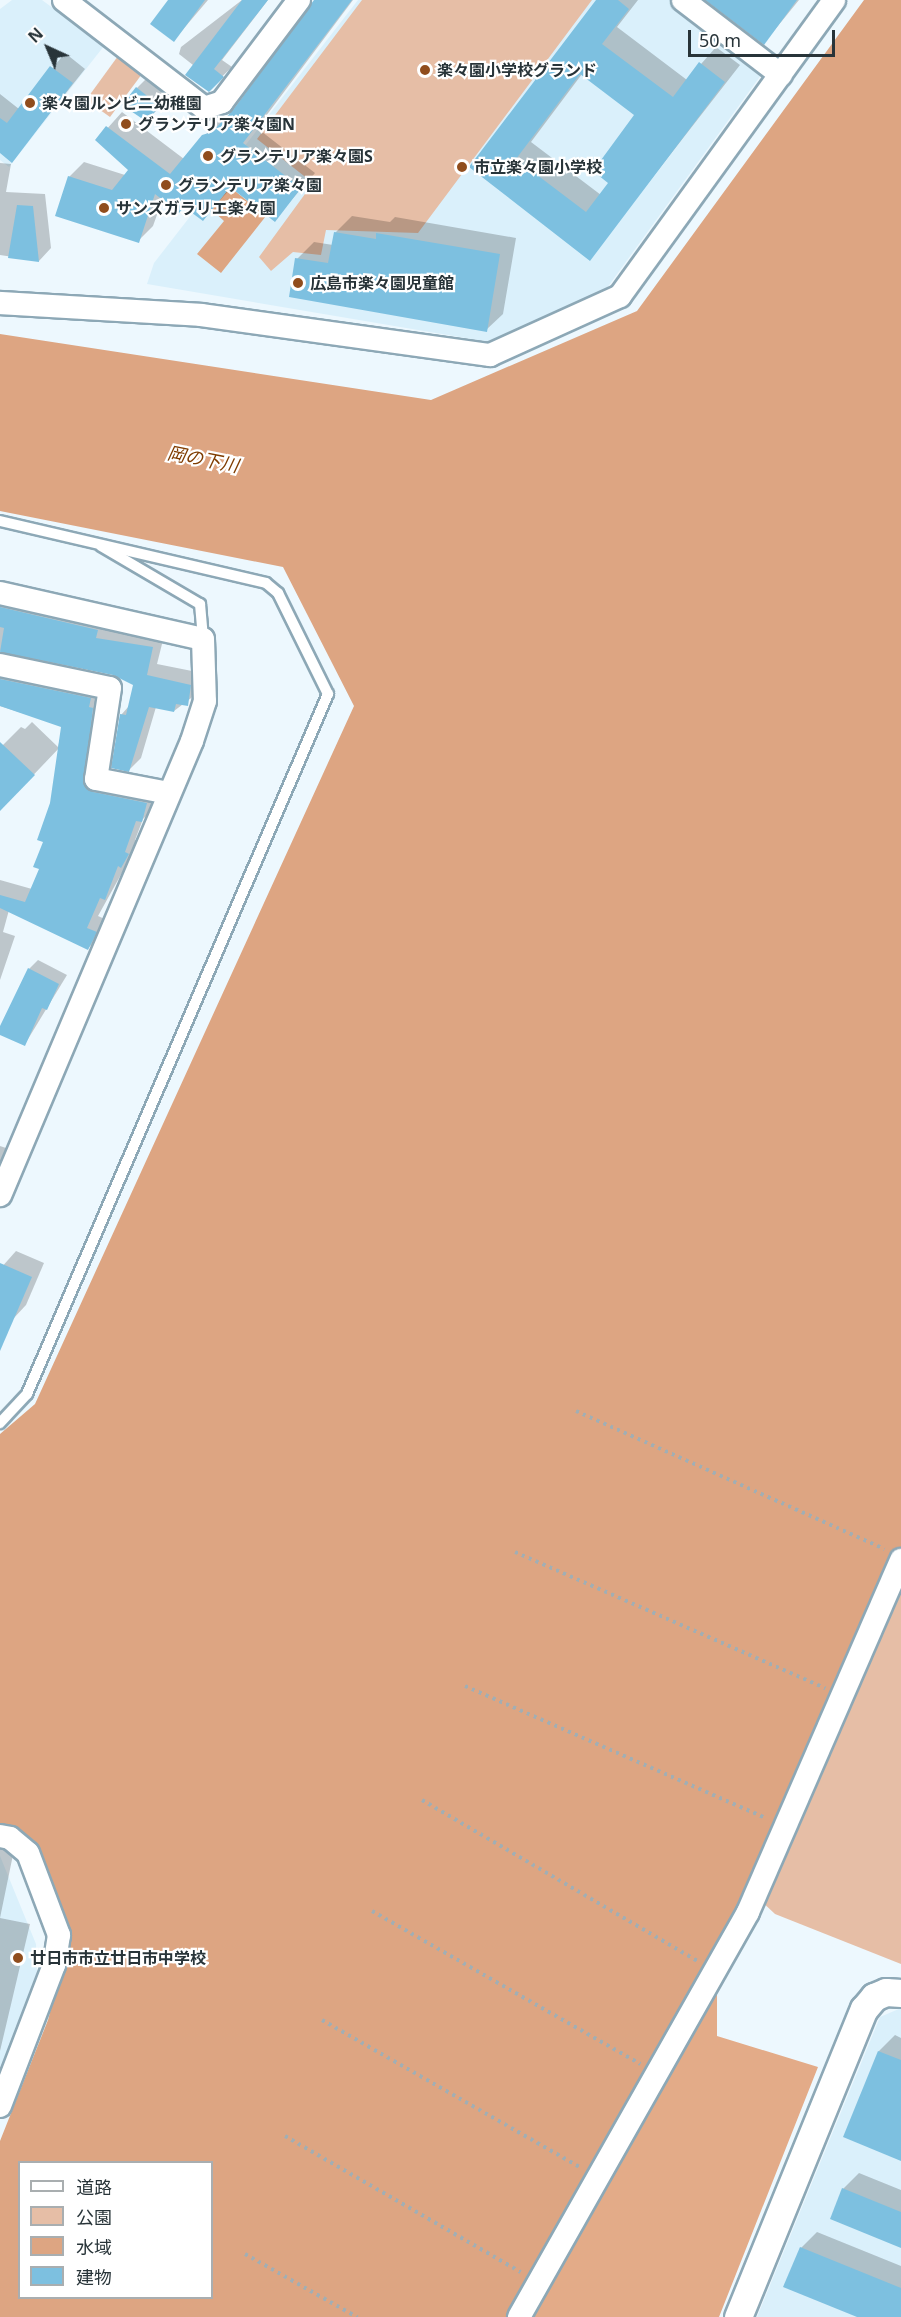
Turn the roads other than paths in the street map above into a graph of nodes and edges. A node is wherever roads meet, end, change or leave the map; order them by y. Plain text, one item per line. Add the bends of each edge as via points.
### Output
1 (64, 0) edge
2 (299, 0) edge
3 (683, 0) edge
4 (834, 0) edge
5 (781, 75) junction
6 (0, 303) edge
7 (0, 521) edge
8 (90, 539) junction
9 (0, 593) edge
10 (203, 639) junction
11 (0, 665) edge
12 (169, 793) junction
13 (0, 1196) edge
14 (0, 1423) edge
15 (894, 1555) edge
16 (0, 1836) edge
17 (901, 1993) edge
18 (0, 2106) edge
19 (519, 2317) edge
20 (738, 2317) edge

1 - 2 street via 204,108 222,102
3 - 5 street
4 - 5 street
5 - 6 street via 620,296 490,355 201,315
7 - 8 lane
8 - 10 lane via 200,604
8 - 14 lane via 266,583 278,593 328,694 27,1394
9 - 10 street
10 - 12 street via 205,701
11 - 12 street via 110,688 96,779
12 - 13 street
15 - 19 street via 748,1912
16 - 18 street via 10,1838 28,1854 59,1935 54,1965
17 - 20 street via 886,1992 874,1997 864,2009

